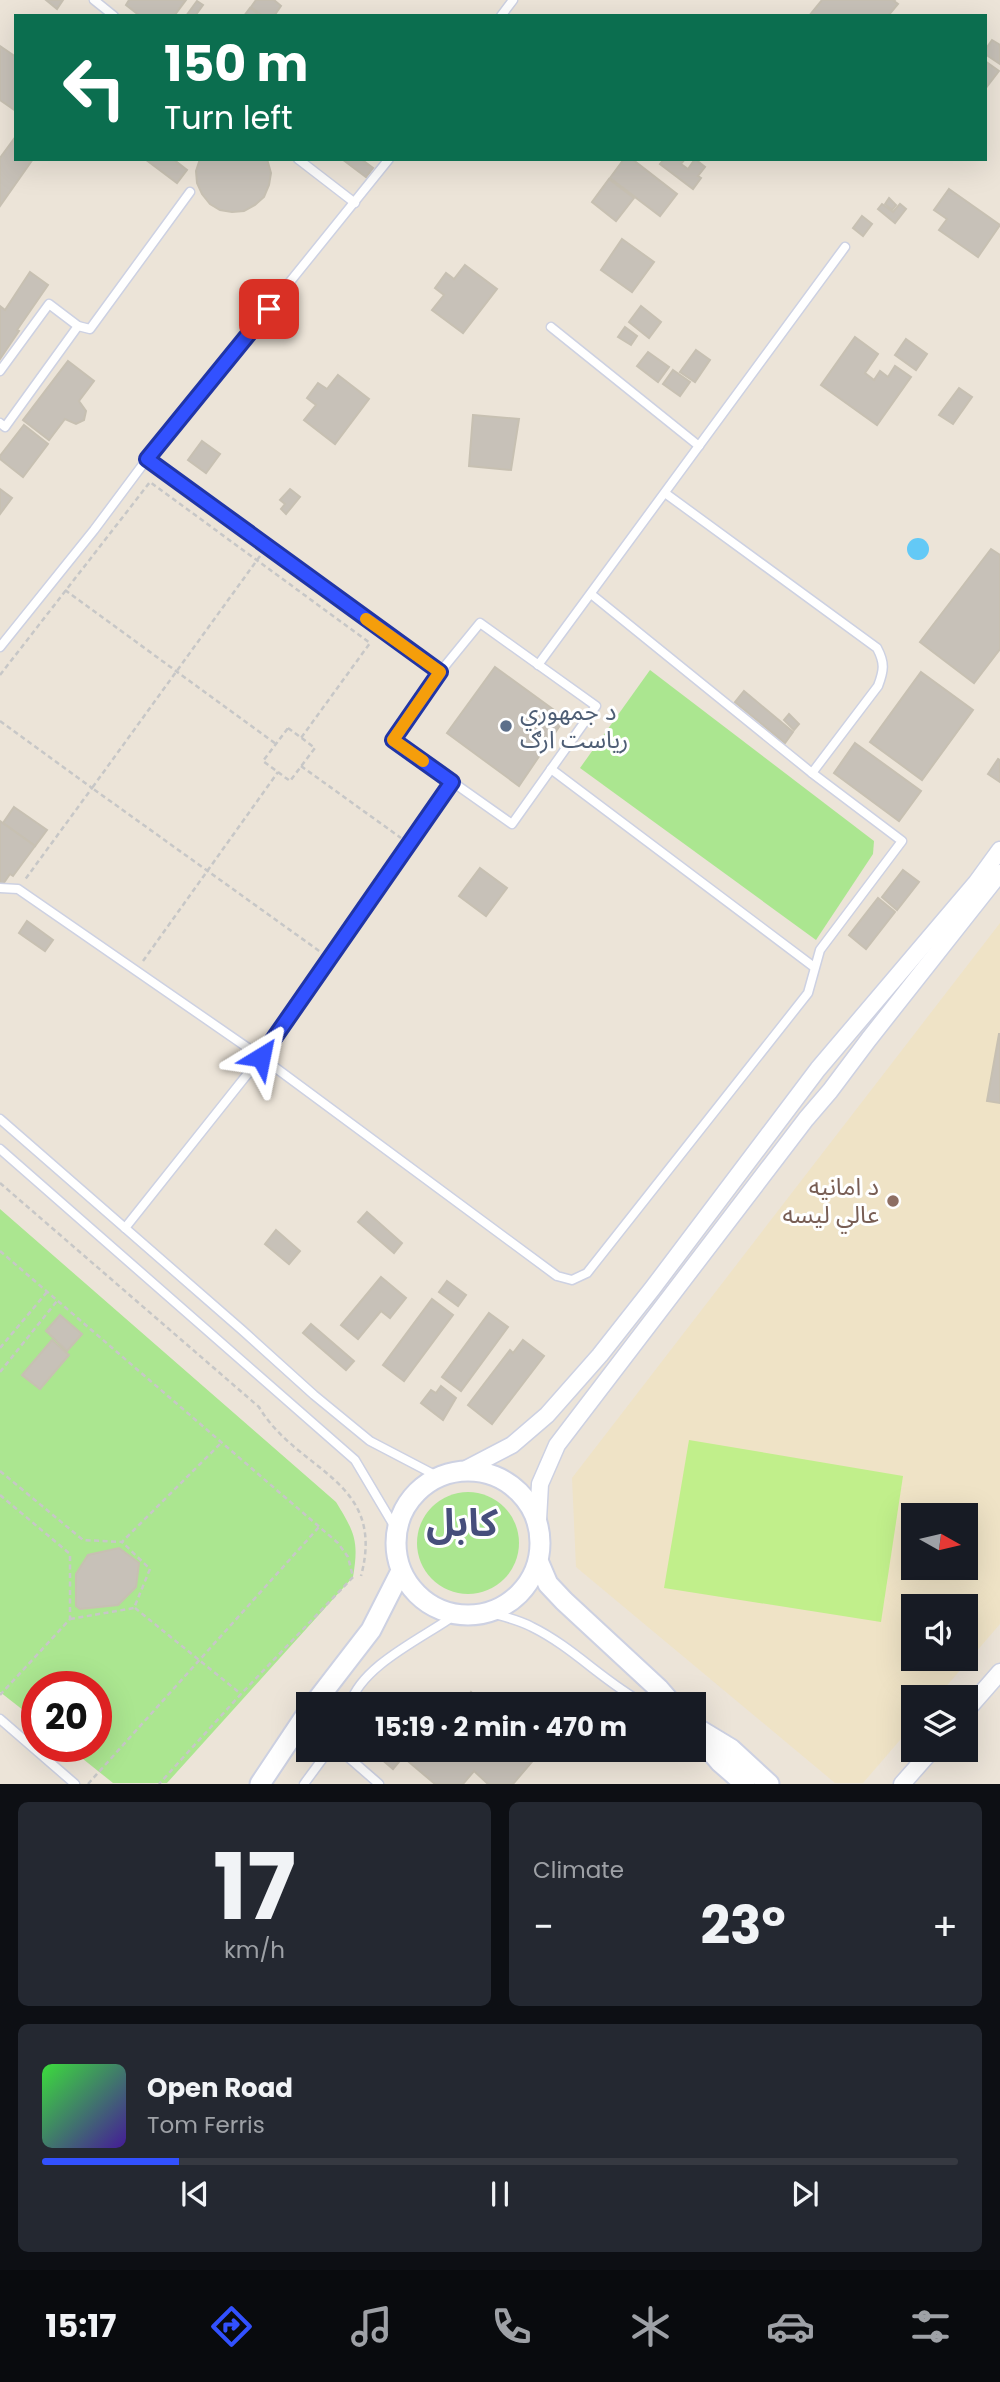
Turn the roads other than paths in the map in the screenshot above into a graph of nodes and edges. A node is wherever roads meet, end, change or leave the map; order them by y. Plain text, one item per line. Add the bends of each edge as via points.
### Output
1 (94, 0) edge
2 (112, 14) edge
3 (301, 161) edge
4 (387, 161) edge
5 (190, 192) dead end
6 (355, 203) junction
7 (845, 247) dead end
8 (78, 326) junction
9 (551, 327) dead end
10 (0, 370) edge
11 (0, 423) edge
12 (699, 446) junction
13 (147, 459) junction
14 (665, 493) junction
15 (591, 594) junction
16 (0, 647) edge
17 (538, 665) junction
18 (440, 672) junction
19 (551, 769) junction
20 (812, 773) junction
21 (452, 782) junction
22 (1000, 850) edge
23 (1000, 873) edge
24 (0, 888) edge
25 (922, 959) junction
26 (814, 967) junction
27 (261, 1057) junction
28 (0, 1119) edge
29 (0, 1149) edge
30 (125, 1228) junction
31 (466, 1469) junction
32 (437, 1476) junction
33 (538, 1520) junction
34 (396, 1529) junction
35 (539, 1563) junction
36 (401, 1571) junction
37 (491, 1613) junction
38 (455, 1615) junction
39 (1000, 1672) edge
40 (323, 1692) edge
41 (356, 1692) edge
42 (622, 1692) edge
43 (662, 1692) edge
44 (978, 1697) edge
45 (0, 1719) edge
46 (296, 1730) edge
47 (706, 1735) edge
48 (706, 1744) edge
49 (320, 1762) edge
50 (354, 1762) edge
51 (921, 1762) edge
52 (75, 1783) edge
53 (260, 1783) edge
54 (304, 1783) edge
55 (379, 1783) edge
56 (745, 1783) edge
57 (769, 1783) edge
58 (902, 1783) edge

1 - 2 lane
3 - 6 lane
4 - 6 lane
5 - 8 lane via 90,329
6 - 13 lane
7 - 12 lane
8 - 10 lane via 49,304
8 - 11 lane via 5,427
9 - 12 lane
12 - 14 lane
13 - 16 lane
13 - 18 lane
14 - 15 lane
14 - 20 lane via 877,648 883,659 878,685
15 - 17 lane
15 - 20 lane
17 - 18 lane via 480,623
17 - 19 lane via 596,706
18 - 21 lane via 393,740
19 - 21 lane via 512,824
19 - 26 lane
20 - 26 lane via 902,841 820,950
21 - 27 lane
22 - 25 street
23 - 25 street
24 - 27 lane via 18,889
25 - 31 street via 811,1078 600,1355 538,1423 512,1445
25 - 33 street via 830,1091 558,1445 540,1484
26 - 27 lane via 808,993 587,1273 572,1280 557,1276
27 - 30 lane
28 - 30 lane
29 - 34 lane via 355,1460
30 - 32 lane via 370,1441
31 - 32 street
31 - 33 street via 497,1475 523,1493
32 - 34 street via 411,1498
33 - 35 street
34 - 36 street
35 - 37 street via 521,1594
35 - 43 street via 548,1584 564,1601
36 - 38 street via 413,1592 432,1607
36 - 40 street via 371,1630
37 - 38 street
37 - 42 lane via 533,1627
38 - 41 lane via 393,1654
39 - 44 street
45 - 52 lane
46 - 53 street
47 - 57 street via 731,1749
48 - 56 street
49 - 54 lane
50 - 55 lane
51 - 58 street

